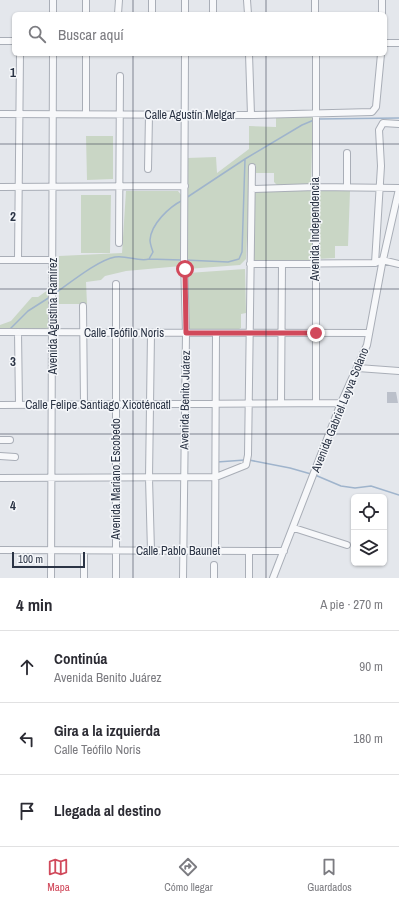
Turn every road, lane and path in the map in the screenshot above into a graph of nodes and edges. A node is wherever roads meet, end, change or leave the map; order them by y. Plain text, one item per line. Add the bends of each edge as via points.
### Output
1 (53, 0) edge
2 (86, 0) edge
3 (119, 0) edge
4 (152, 0) edge
5 (185, 0) edge
6 (213, 0) edge
7 (247, 0) edge
8 (315, 0) edge
9 (382, 0) edge
10 (53, 12) edge
11 (86, 12) edge
12 (118, 12) edge
13 (152, 12) edge
14 (185, 12) edge
15 (213, 12) edge
16 (248, 12) edge
17 (315, 12) edge
18 (382, 12) edge
19 (0, 41) edge
20 (12, 41) edge
21 (399, 42) edge
22 (387, 43) edge
23 (20, 56) edge
24 (53, 56) edge
25 (86, 56) edge
26 (185, 56) edge
27 (249, 56) edge
28 (316, 56) edge
29 (380, 56) edge
30 (120, 76) dead end
31 (316, 113) junction
32 (0, 114) edge
33 (20, 114) junction
34 (54, 114) junction
35 (86, 114) junction
36 (120, 115) junction
37 (149, 115) junction
38 (185, 115) junction
39 (251, 115) junction
40 (399, 124) edge
41 (347, 153) dead end
42 (252, 167) dead end
43 (148, 169) dead end
44 (185, 186) junction
45 (0, 187) edge
46 (19, 187) junction
47 (119, 187) junction
48 (315, 187) junction
49 (347, 187) junction
50 (53, 188) junction
51 (380, 188) junction
52 (399, 188) edge
53 (252, 189) junction
54 (119, 243) dead end
55 (18, 259) junction
56 (0, 260) edge
57 (53, 260) junction
58 (382, 260) junction
59 (375, 263) junction
60 (250, 264) junction
61 (282, 264) junction
62 (315, 264) junction
63 (399, 264) edge
64 (116, 284) dead end
65 (83, 306) dead end
66 (0, 332) edge
67 (18, 332) junction
68 (53, 332) junction
69 (84, 332) junction
70 (116, 332) junction
71 (151, 333) junction
72 (186, 333) junction
73 (216, 333) junction
74 (249, 333) junction
75 (282, 333) junction
76 (316, 333) junction
77 (368, 333) junction
78 (358, 368) junction
79 (399, 371) edge
80 (281, 403) junction
81 (316, 403) junction
82 (341, 403) junction
83 (151, 404) junction
84 (185, 404) junction
85 (216, 404) junction
86 (249, 404) junction
87 (0, 405) edge
88 (19, 405) junction
89 (52, 405) junction
90 (84, 405) junction
91 (116, 405) junction
92 (0, 440) edge
93 (10, 440) dead end
94 (0, 456) edge
95 (15, 457) dead end
96 (184, 477) junction
97 (216, 477) junction
98 (0, 478) edge
99 (52, 478) junction
100 (117, 478) junction
101 (149, 478) junction
102 (294, 528) junction
103 (347, 545) dead end
104 (0, 550) edge
105 (51, 550) junction
106 (116, 550) junction
107 (84, 551) junction
108 (151, 551) junction
109 (183, 551) junction
110 (215, 551) junction
111 (249, 551) junction
112 (284, 551) junction
113 (214, 565) dead end
114 (51, 578) edge
115 (84, 578) edge
116 (116, 578) edge
117 (183, 578) edge
118 (214, 578) edge
119 (249, 578) edge
120 (273, 578) edge

1 - 10 street
2 - 11 street
3 - 12 street
4 - 13 street
5 - 14 street
6 - 15 street
7 - 16 street
8 - 17 street
9 - 18 street
19 - 20 street
21 - 22 street
23 - 33 street
24 - 34 street, Avenida Agustina Ramírez
25 - 35 street
26 - 38 street, Avenida Benito Juárez
27 - 39 street
28 - 31 street, Avenida Independencia
29 - 31 street, Calle Agustín Melgar via 376,107 372,112
30 - 36 street
31 - 39 street, Calle Agustín Melgar
31 - 48 street, Avenida Independencia
32 - 33 street, Calle Agustín Melgar
33 - 34 street, Calle Agustín Melgar
33 - 46 street
34 - 35 street, Calle Agustín Melgar
34 - 50 street, Avenida Agustina Ramírez
35 - 36 street, Calle Agustín Melgar
36 - 37 street, Calle Agustín Melgar
36 - 47 street
37 - 38 street, Calle Agustín Melgar
37 - 43 street
38 - 39 street, Calle Agustín Melgar
38 - 44 street, Avenida Benito Juárez
40 - 51 street via 382,124 379,130
41 - 49 street
42 - 53 street
44 - 47 street
44 - 72 street, Avenida Benito Juárez
45 - 46 street
46 - 50 street
46 - 55 street
47 - 50 street
47 - 54 street
48 - 49 street
48 - 53 street
48 - 62 street, Avenida Independencia
49 - 51 street
50 - 57 street, Avenida Agustina Ramírez
51 - 52 street
51 - 59 street
52 - 58 street, Avenida Gabriel Leyva Solano
53 - 60 street
55 - 56 street
55 - 57 street
57 - 68 street, Avenida Agustina Ramírez
58 - 59 street
58 - 63 street
58 - 77 street, Avenida Gabriel Leyva Solano
59 - 62 street
60 - 61 street
60 - 74 street
61 - 62 street
61 - 75 street
62 - 76 street, Avenida Independencia
64 - 70 street, Avenida Mariano Escobedo
65 - 69 street
66 - 67 street, Calle Teófilo Noris
67 - 68 street, Calle Teófilo Noris
67 - 88 street
68 - 69 street, Calle Teófilo Noris
68 - 89 street, Avenida Agustina Ramírez
69 - 70 street, Calle Teófilo Noris
69 - 90 street
70 - 71 street, Calle Teófilo Noris
70 - 91 street, Avenida Mariano Escobedo
71 - 72 street, Calle Teófilo Noris
71 - 83 street
72 - 73 street, Calle Teófilo Noris
72 - 84 street, Avenida Benito Juárez
73 - 74 street, Calle Teófilo Noris
73 - 85 street
74 - 75 street, Calle Teófilo Noris
74 - 86 street
75 - 76 street, Calle Teófilo Noris
75 - 80 street
76 - 77 street, Calle Teófilo Noris
76 - 81 street, Avenida Independencia
77 - 78 street, Avenida Gabriel Leyva Solano via 367,345
78 - 79 street
78 - 82 street, Avenida Gabriel Leyva Solano
80 - 81 street, Calle Felipe Santiago Xicoténcatl
80 - 86 street, Calle Felipe Santiago Xicoténcatl
81 - 82 street, Calle Felipe Santiago Xicoténcatl
82 - 102 street, Avenida Gabriel Leyva Solano
83 - 84 street, Calle Felipe Santiago Xicoténcatl
83 - 91 street, Calle Felipe Santiago Xicoténcatl
83 - 101 street
84 - 85 street, Calle Felipe Santiago Xicoténcatl
84 - 96 street, Avenida Benito Juárez
85 - 86 street, Calle Felipe Santiago Xicoténcatl
85 - 97 street
86 - 97 street via 247,463 241,468
87 - 88 street, Calle Felipe Santiago Xicoténcatl
88 - 89 street, Calle Felipe Santiago Xicoténcatl
89 - 90 street, Calle Felipe Santiago Xicoténcatl
89 - 99 street, Avenida Agustina Ramírez
90 - 91 street, Calle Felipe Santiago Xicoténcatl
91 - 100 street, Avenida Mariano Escobedo
92 - 93 street
94 - 95 street
96 - 97 street
96 - 101 street
96 - 109 street, Avenida Benito Juárez
97 - 110 street
98 - 99 street
99 - 100 street
99 - 105 street, Avenida Agustina Ramírez
100 - 101 street
100 - 106 street, Avenida Mariano Escobedo
101 - 108 street
102 - 103 street
102 - 112 street, Avenida Gabriel Leyva Solano
104 - 105 street, Calle Pablo Baunet
105 - 107 street, Calle Pablo Baunet
105 - 114 street, Avenida Agustina Ramírez
106 - 107 street, Calle Pablo Baunet
106 - 108 street, Calle Pablo Baunet
106 - 116 street, Avenida Mariano Escobedo
107 - 115 street
108 - 109 street, Calle Pablo Baunet
109 - 110 street, Calle Pablo Baunet
109 - 117 street, Avenida Benito Juárez
110 - 111 street, Calle Pablo Baunet
111 - 112 street, Calle Pablo Baunet
111 - 119 street
112 - 120 street, Avenida Gabriel Leyva Solano
113 - 118 street

